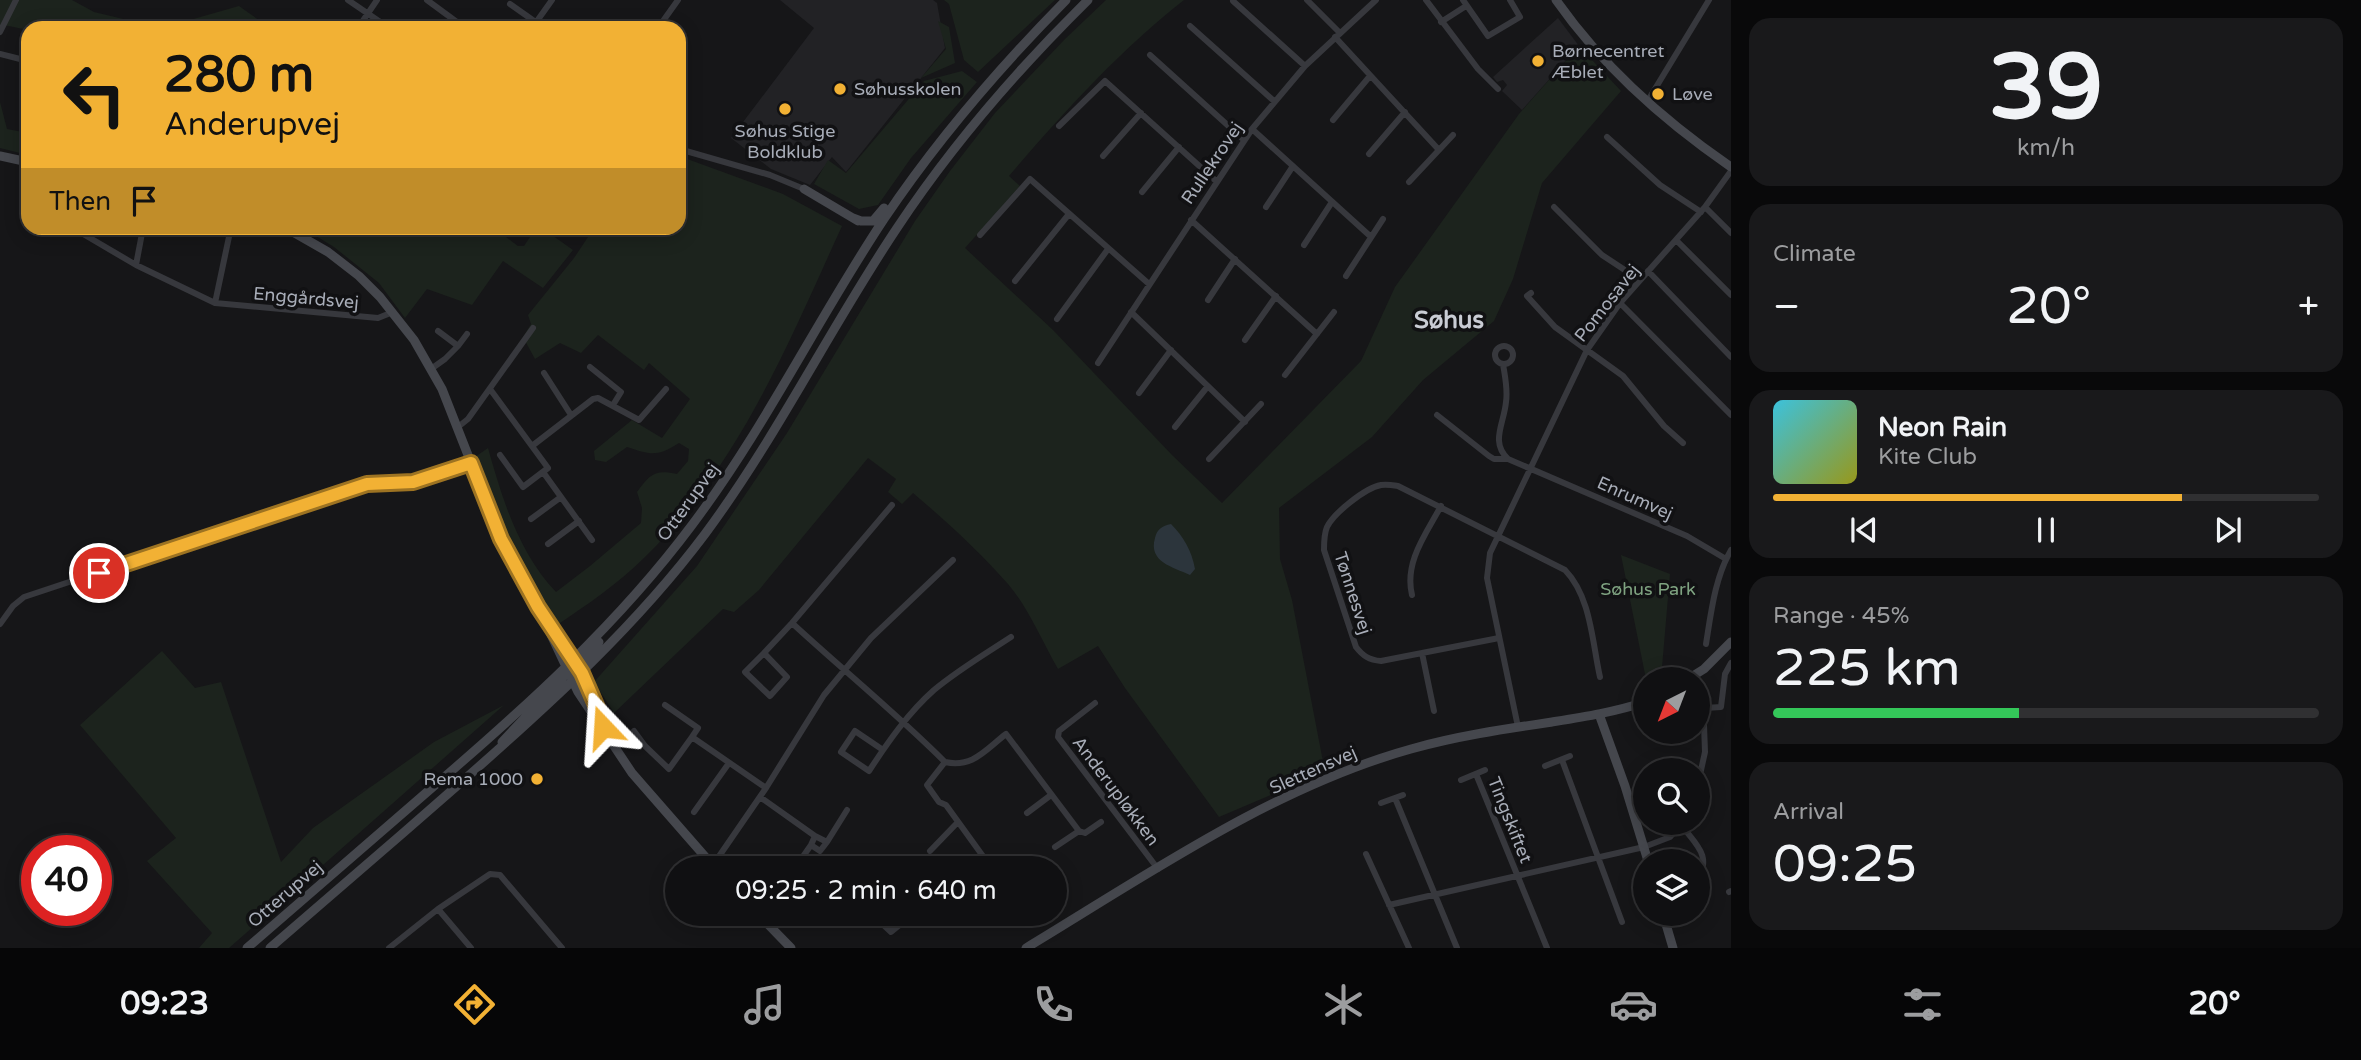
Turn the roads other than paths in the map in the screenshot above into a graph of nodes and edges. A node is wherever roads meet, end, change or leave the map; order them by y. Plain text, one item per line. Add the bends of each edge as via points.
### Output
1 (16, 0) edge
2 (348, 0) edge
3 (377, 0) edge
4 (427, 0) edge
5 (552, 0) edge
6 (678, 0) edge
7 (1066, 0) edge
8 (1087, 0) edge
9 (1307, 0) edge
10 (1376, 0) edge
11 (1426, 0) edge
12 (1510, 0) edge
13 (1556, 0) edge
14 (1709, 0) edge
15 (1233, 1) edge
16 (1464, 3) edge
17 (510, 4) dead end
18 (368, 13) junction
19 (363, 21) edge
20 (379, 21) edge
21 (456, 21) edge
22 (529, 21) edge
23 (537, 21) edge
24 (663, 21) edge
25 (1441, 22) junction
26 (1190, 26) dead end
27 (0, 32) edge
28 (1337, 35) junction
29 (0, 54) edge
30 (1150, 55) dead end
31 (21, 59) edge
32 (1305, 66) junction
33 (1370, 76) junction
34 (1498, 89) dead end
35 (1274, 101) junction
36 (1647, 102) junction
37 (1405, 112) junction
38 (1141, 113) junction
39 (1333, 120) dead end
40 (1059, 125) dead end
41 (1252, 129) junction
42 (1453, 135) dead end
43 (1607, 137) dead end
44 (944, 138) junction
45 (1244, 140) junction
46 (1179, 147) junction
47 (1439, 150) junction
48 (686, 151) edge
49 (1369, 154) dead end
50 (0, 156) edge
51 (1102, 156) dead end
52 (21, 160) edge
53 (1293, 166) junction
54 (1731, 169) edge
55 (1216, 181) junction
56 (1409, 182) dead end
57 (804, 189) joint
58 (1142, 192) dead end
59 (1332, 202) junction
60 (1554, 206) dead end
61 (1266, 207) dead end
62 (1703, 209) junction
63 (1069, 214) junction
64 (853, 218) junction
65 (1383, 219) dead end
66 (1191, 220) junction
67 (876, 232) junction
68 (1731, 233) edge
69 (85, 235) edge
70 (142, 235) edge
71 (229, 235) edge
72 (298, 235) edge
73 (980, 235) dead end
74 (1370, 236) junction
75 (1676, 240) junction
76 (888, 241) junction
77 (1304, 245) dead end
78 (1108, 249) junction
79 (1235, 259) junction
80 (136, 265) junction
81 (1648, 271) junction
82 (1346, 276) dead end
83 (1640, 280) junction
84 (1015, 281) dead end
85 (1149, 284) junction
86 (1531, 293) dead end
87 (1731, 295) edge
88 (1276, 296) junction
89 (1208, 300) dead end
90 (215, 303) junction
91 (1620, 303) junction
92 (393, 312) junction
93 (1131, 312) junction
94 (1334, 312) dead end
95 (1057, 319) dead end
96 (533, 328) dead end
97 (438, 331) dead end
98 (467, 334) dead end
99 (1317, 334) junction
100 (1245, 340) dead end
101 (458, 346) junction
102 (1171, 350) junction
103 (1587, 350) junction
104 (1731, 357) edge
105 (1098, 363) dead end
106 (1503, 364) dead end
107 (590, 366) dead end
108 (432, 369) junction
109 (544, 373) dead end
110 (1285, 375) dead end
111 (1208, 386) junction
112 (491, 389) junction
113 (666, 390) dead end
114 (1139, 393) dead end
115 (1262, 404) dead end
116 (613, 405) junction
117 (571, 415) junction
118 (1437, 415) dead end
119 (1731, 415) edge
120 (1245, 422) junction
121 (458, 426) junction
122 (1175, 427) dead end
123 (1683, 443) dead end
124 (532, 446) junction
125 (500, 456) dead end
126 (1209, 459) dead end
127 (1508, 459) junction
128 (471, 463) junction
129 (1530, 467) junction
130 (543, 472) junction
131 (561, 497) junction
132 (892, 505) dead end
133 (1441, 506) junction
134 (531, 519) dead end
135 (579, 522) junction
136 (1497, 535) junction
137 (593, 540) dead end
138 (548, 544) dead end
139 (1731, 550) edge
140 (1726, 559) junction
141 (953, 560) dead end
142 (1412, 594) dead end
143 (538, 607) junction
144 (792, 623) junction
145 (0, 624) edge
146 (1011, 638) dead end
147 (1499, 638) junction
148 (1731, 642) edge
149 (1706, 644) dead end
150 (764, 653) junction
151 (1422, 653) junction
152 (1731, 663) edge
153 (578, 667) junction
154 (1706, 667) edge
155 (567, 671) junction
156 (844, 671) junction
157 (1600, 677) dead end
158 (573, 683) junction
159 (1095, 703) dead end
160 (665, 705) dead end
161 (1633, 706) edge
162 (1710, 708) edge
163 (1434, 711) dead end
164 (1599, 714) junction
165 (904, 721) junction
166 (603, 727) junction
167 (1518, 727) junction
168 (634, 731) dead end
169 (692, 737) junction
170 (883, 750) junction
171 (1570, 757) dead end
172 (1562, 760) junction
173 (485, 762) junction
174 (945, 762) junction
175 (729, 763) junction
176 (1545, 766) dead end
177 (1485, 770) dead end
178 (1476, 774) junction
179 (1461, 780) dead end
180 (766, 788) junction
181 (1051, 795) junction
182 (1403, 795) dead end
183 (760, 797) junction
184 (1395, 798) junction
185 (1381, 803) dead end
186 (847, 810) dead end
187 (694, 812) dead end
188 (1027, 813) dead end
189 (1101, 822) dead end
190 (957, 823) junction
191 (1079, 831) junction
192 (1669, 835) edge
193 (815, 836) junction
194 (827, 842) junction
195 (811, 845) junction
196 (1055, 847) dead end
197 (1644, 847) junction
198 (930, 851) dead end
199 (1366, 855) dead end
200 (704, 856) edge
201 (721, 856) edge
202 (803, 856) edge
203 (983, 856) edge
204 (1600, 857) junction
205 (1158, 869) junction
206 (1518, 876) junction
207 (1435, 895) junction
208 (1390, 905) junction
209 (438, 908) junction
210 (1622, 922) dead end
211 (770, 926) edge
212 (884, 926) edge
213 (899, 926) edge
214 (1667, 926) edge
215 (247, 948) edge
216 (270, 948) edge
217 (389, 948) edge
218 (471, 948) edge
219 (562, 948) edge
220 (791, 948) edge
221 (1026, 948) edge
222 (1409, 948) edge
223 (1457, 948) edge
224 (1547, 948) edge
225 (1673, 948) edge

1 - 27 street
2 - 18 street
3 - 18 street
4 - 21 street
5 - 23 street
6 - 24 street
7 - 44 street, Otterupvej via 997,72
8 - 76 street, Otterupvej via 970,128
9 - 28 street
10 - 28 street, Rullekrovej
11 - 25 street
12 - 16 street via 1520,17 1488,36
13 - 36 street via 1590,44
14 - 36 street
15 - 32 street
16 - 25 street
17 - 22 street
18 - 19 street
18 - 20 street
25 - 34 street
26 - 35 street
28 - 32 street, Rullekrovej
28 - 33 street
29 - 31 street
30 - 45 street
32 - 35 street, Rullekrovej
33 - 37 street
33 - 39 street
35 - 41 street, Rullekrovej
36 - 54 street
37 - 47 street
37 - 49 street
38 - 40 street via 1105,81
38 - 46 street
38 - 51 street
41 - 45 street, Rullekrovej
41 - 53 street
42 - 47 street
43 - 62 street via 1660,185
44 - 64 street via 913,169 876,219
44 - 67 street, Otterupvej
45 - 55 street, Rullekrovej
46 - 55 street
46 - 58 street
47 - 56 street
48 - 57 street
50 - 52 street
53 - 59 street
53 - 61 street
54 - 62 street, Pomosavej
55 - 66 street, Rullekrovej
57 - 64 street
59 - 74 street
59 - 77 street
60 - 83 street via 1602,255
62 - 68 street
62 - 75 street, Pomosavej
63 - 73 street via 1030,178
63 - 78 street
63 - 84 street
64 - 67 street
65 - 74 street
66 - 79 street
66 - 85 street, Rullekrovej
67 - 76 street
67 - 153 street, Otterupvej via 761,426 692,526
69 - 80 street, Enggårdsvej
70 - 80 street
71 - 90 street
72 - 92 street via 359,276
74 - 82 street
75 - 81 street, Pomosavej
75 - 87 street
76 - 153 street, Otterupvej via 773,434 704,535 663,585
78 - 85 street
78 - 95 street
79 - 88 street
79 - 89 street
80 - 90 street, Enggårdsvej
81 - 83 street, Pomosavej
81 - 104 street
83 - 91 street, Pomosavej
85 - 93 street, Rullekrovej
86 - 103 street via 1527,296 1544,316
88 - 99 street
88 - 100 street
90 - 92 street, Enggårdsvej via 378,318
91 - 103 street, Pomosavej
91 - 119 street
92 - 108 street
93 - 102 street
93 - 105 street, Rullekrovej
94 - 99 street
96 - 112 street
97 - 101 street
98 - 101 street
99 - 110 street
101 - 108 street
102 - 111 street
102 - 114 street
103 - 123 street via 1623,376
103 - 129 street, Pomosavej
106 - 127 street via 1506,404 1497,440
107 - 116 street via 621,392
108 - 121 street
109 - 117 street
111 - 120 street
111 - 122 street
112 - 121 street
112 - 124 street
113 - 116 street via 639,420
115 - 120 street
116 - 117 street via 593,399
117 - 124 street
118 - 127 street via 1489,456
120 - 126 street
121 - 128 street
124 - 130 street via 548,468
125 - 130 street via 523,487
127 - 129 street
128 - 143 street via 501,539
128 - 145 street via 413,482 367,484 24,597
129 - 136 street, Pomosavej
129 - 140 street, Enrumvej via 1687,536
130 - 131 street
131 - 134 street
131 - 135 street
132 - 144 street
133 - 136 street, Tønnesvej
133 - 142 street via 1412,563
133 - 151 street, Tønnesvej via 1398,486 1380,485 1335,515 1324,535 1324,550 1362,654 1381,661
135 - 137 street
135 - 138 street
136 - 147 street, Pomosavej via 1488,578
136 - 157 street, Tønnesvej via 1564,570 1575,581 1583,596
139 - 140 street
140 - 149 street
141 - 156 street via 871,638
143 - 153 street
143 - 155 street
144 - 150 street
144 - 156 street
146 - 165 street via 933,691
147 - 151 street, Tønnesvej
147 - 167 street, Pomosavej
148 - 154 street
150 - 150 street via 745,672 770,696 787,677
151 - 163 street
152 - 162 street via 1721,707
153 - 155 street
153 - 158 street, Otterupvej
153 - 166 street
155 - 158 street
155 - 173 street
155 - 215 street, Otterupvej
156 - 165 street
156 - 180 street
158 - 166 street
158 - 173 street, Otterupvej
159 - 205 street, Anderupløkken via 1059,731 1058,737
160 - 169 street via 698,728
161 - 164 street, Slettensvej
164 - 167 street, Slettensvej
164 - 197 street
165 - 170 street
165 - 174 street
166 - 200 street via 646,790
167 - 205 street, Slettensvej via 1365,763 1292,794
168 - 169 street via 669,769
169 - 175 street
170 - 170 street via 869,771 841,752 855,731
171 - 172 street
172 - 176 street
172 - 204 street
173 - 216 street, Otterupvej
174 - 181 street via 968,763 1006,734
174 - 190 street via 927,785
175 - 180 street
175 - 187 street
177 - 178 street, Tingskiftet
178 - 179 street, Tingskiftet
178 - 206 street, Tingskiftet
180 - 183 street
181 - 188 street
181 - 191 street
182 - 184 street
183 - 193 street
183 - 201 street
184 - 185 street
184 - 207 street
186 - 194 street
189 - 191 street via 1085,833
190 - 198 street
190 - 203 street
191 - 196 street
192 - 197 street, Tingskiftet
193 - 194 street
193 - 195 street
194 - 195 street via 820,851
195 - 202 street
197 - 204 street, Tingskiftet
199 - 208 street
204 - 206 street, Tingskiftet
204 - 210 street
205 - 221 street, Slettensvej
206 - 207 street, Tingskiftet
206 - 224 street, Tingskiftet
207 - 208 street, Tingskiftet
207 - 223 street
208 - 222 street
209 - 217 street
209 - 218 street
209 - 219 street via 490,874 500,875
211 - 220 street
212 - 213 street via 891,933
214 - 225 street

